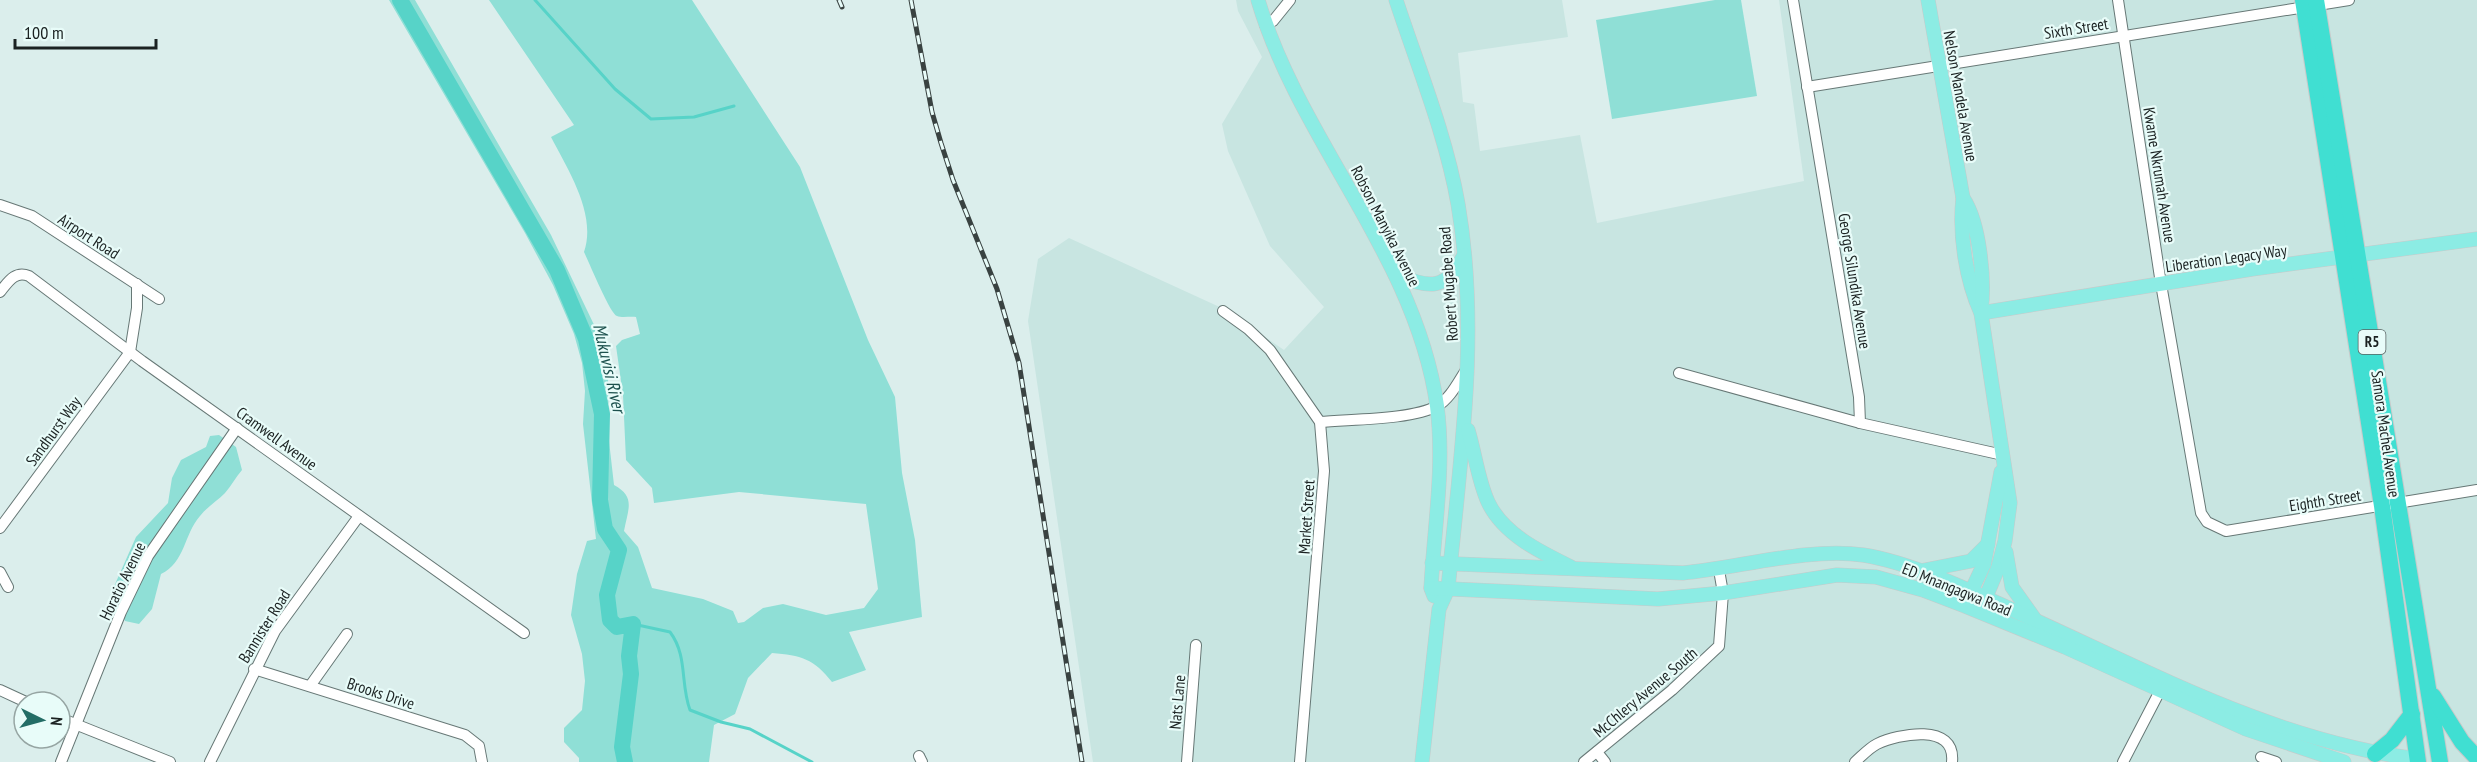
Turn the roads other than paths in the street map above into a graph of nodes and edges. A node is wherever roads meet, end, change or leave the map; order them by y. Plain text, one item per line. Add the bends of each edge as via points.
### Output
1 (1258, 0) edge
2 (1290, 0) edge
3 (1396, 0) edge
4 (1793, 0) edge
5 (1928, 0) edge
6 (2118, 0) edge
7 (2349, 0) edge
8 (2310, 3) edge
9 (1265, 25) junction
10 (2123, 36) junction
11 (1938, 64) junction
12 (1807, 87) junction
13 (0, 205) edge
14 (2477, 239) edge
15 (1464, 253) junction
16 (2360, 256) junction
17 (2342, 258) junction
18 (1395, 274) junction
19 (138, 284) junction
20 (2161, 284) junction
21 (0, 292) edge
22 (159, 299) dead end
23 (1222, 311) dead end
24 (1981, 313) junction
25 (130, 352) junction
26 (1467, 368) junction
27 (1679, 374) dead end
28 (1437, 406) junction
29 (1320, 422) junction
30 (1466, 422) junction
31 (1860, 423) junction
32 (237, 428) junction
33 (2003, 455) junction
34 (2477, 490) edge
35 (2200, 495) joint
36 (2389, 505) junction
37 (359, 516) junction
38 (0, 528) edge
39 (2005, 541) junction
40 (1989, 542) junction
41 (1432, 563) junction
42 (1450, 564) junction
43 (1576, 569) junction
44 (1719, 570) junction
45 (1918, 571) junction
46 (0, 573) edge
47 (8, 587) dead end
48 (1431, 588) junction
49 (1448, 589) junction
50 (1723, 593) junction
51 (1986, 598) junction
52 (1968, 599) junction
53 (1439, 609) junction
54 (1980, 612) junction
55 (2037, 621) junction
56 (524, 633) dead end
57 (347, 634) dead end
58 (1196, 645) dead end
59 (254, 669) junction
60 (2426, 684) junction
61 (310, 686) junction
62 (2162, 686) junction
63 (2412, 714) junction
64 (72, 724) edge
65 (76, 726) junction
66 (2352, 748) junction
67 (1597, 752) junction
68 (2375, 754) junction
69 (2261, 757) dead end
70 (2477, 758) edge
71 (2418, 760) edge
72 (61, 762) edge
73 (170, 762) edge
74 (210, 762) edge
75 (482, 762) edge
76 (1187, 762) edge
77 (1300, 762) edge
78 (1422, 762) edge
79 (1584, 762) edge
80 (1605, 762) edge
81 (1856, 762) edge
82 (1952, 762) edge
83 (2123, 762) edge
84 (2276, 762) edge
85 (2346, 762) edge
86 (2440, 762) edge

1 - 9 main road, Robson Manyika Avenue
2 - 9 street
3 - 15 main road, Robert Mugabe Road via 1440,132 1458,202
4 - 12 street, George Silundika Avenue
5 - 11 main road, Nelson Mandela Avenue
6 - 10 street, Kwame Nkrumah Avenue
7 - 8 street, Sixth Street
8 - 10 street, Sixth Street
8 - 16 highway, Samora Machel Avenue / R5
8 - 17 highway, Samora Machel Avenue / R5
9 - 18 main road, Robson Manyika Avenue via 1281,64
10 - 11 street, Sixth Street
10 - 20 street, Kwame Nkrumah Avenue
11 - 12 street, Sixth Street
11 - 24 main road, Nelson Mandela Avenue via 1963,198 1974,222 1984,290
12 - 31 street, George Silundika Avenue
13 - 19 street, Airport Road via 32,216
14 - 16 main road, Liberation Legacy Way
15 - 18 main road via 1450,278 1442,283 1423,284
15 - 26 main road, Robert Mugabe Road via 1469,309
16 - 17 main road, Liberation Legacy Way
16 - 36 highway, Samora Machel Avenue / R5
17 - 20 main road, Liberation Legacy Way
17 - 36 highway, Samora Machel Avenue / R5
18 - 28 main road, Robson Manyika Avenue via 1422,343
19 - 22 street, Airport Road
19 - 25 street
20 - 24 main road, Liberation Legacy Way
20 - 35 street, Kwame Nkrumah Avenue
21 - 25 street, Cramwell Avenue via 12,277 29,276
23 - 29 street via 1270,350
24 - 33 main road, Nelson Mandela Avenue
25 - 32 street, Cramwell Avenue
25 - 38 street, Sandhurst Way
26 - 28 street
26 - 30 main road, Robert Mugabe Road
27 - 31 street
28 - 29 street via 1409,414
28 - 41 main road, Robson Manyika Avenue via 1439,454
29 - 77 street, Market Street via 1324,471
30 - 42 main road, Robert Mugabe Road
30 - 43 main road via 1482,485 1499,519 1528,544
31 - 33 street
32 - 37 street, Cramwell Avenue
32 - 65 street, Horatio Avenue via 148,556 121,612
33 - 39 main road, Nelson Mandela Avenue via 2010,503
33 - 40 main road, Nelson Mandela Avenue
34 - 36 street, Eighth Street
35 - 36 street, Eighth Street via 2201,513 2207,522 2226,531
36 - 60 highway, Samora Machel Avenue / R5
36 - 63 highway, Samora Machel Avenue / R5
37 - 56 street, Cramwell Avenue
37 - 59 street, Bannister Road via 275,630
39 - 51 main road, Nelson Mandela Avenue
39 - 55 main road via 2012,587
40 - 45 main road via 1971,561
40 - 52 main road, Nelson Mandela Avenue
41 - 42 main road, ED Mnangagwa Road
41 - 48 main road, Robson Manyika Avenue
42 - 43 main road, ED Mnangagwa Road
42 - 49 main road, Robert Mugabe Road
43 - 44 main road, ED Mnangagwa Road via 1683,573
44 - 45 main road, ED Mnangagwa Road via 1834,554 1863,555
44 - 50 street, McChlery Avenue South
45 - 52 main road, ED Mnangagwa Road
46 - 47 street
48 - 49 main road, ED Mnangagwa Road
48 - 53 main road, Robert Mugabe Road
49 - 50 main road, ED Mnangagwa Road via 1636,598
49 - 53 main road, Robert Mugabe Road
50 - 52 main road, ED Mnangagwa Road via 1805,578 1857,575
50 - 67 street, McChlery Avenue South via 1722,636 1714,654
51 - 52 main road, ED Mnangagwa Road
51 - 54 main road, Nelson Mandela Avenue
51 - 55 main road, ED Mnangagwa Road
52 - 54 main road, ED Mnangagwa Road
53 - 78 main road, Robert Mugabe Road
54 - 62 main road, ED Mnangagwa Road
55 - 62 main road, ED Mnangagwa Road
57 - 61 street
58 - 76 street, Nats Lane
59 - 61 street, Brooks Drive
59 - 74 street, Bannister Road
60 - 70 highway via 2462,742
60 - 86 highway, Samora Machel Avenue / R5
61 - 75 street, Brooks Drive via 465,735 479,746
62 - 66 main road, ED Mnangagwa Road
62 - 83 street
62 - 85 main road, ED Mnangagwa Road via 2246,729
63 - 68 highway
63 - 71 highway, Samora Machel Avenue / R5
64 - 65 street
65 - 72 street, Horatio Avenue
65 - 73 street
66 - 68 main road, ED Mnangagwa Road
66 - 85 street
67 - 79 street, McChlery Avenue South
67 - 80 street
68 - 71 main road, ED Mnangagwa Road
69 - 84 street
71 - 86 highway, ED Mnangagwa Road
81 - 82 street via 1874,745 1917,732 1946,743 1952,752

